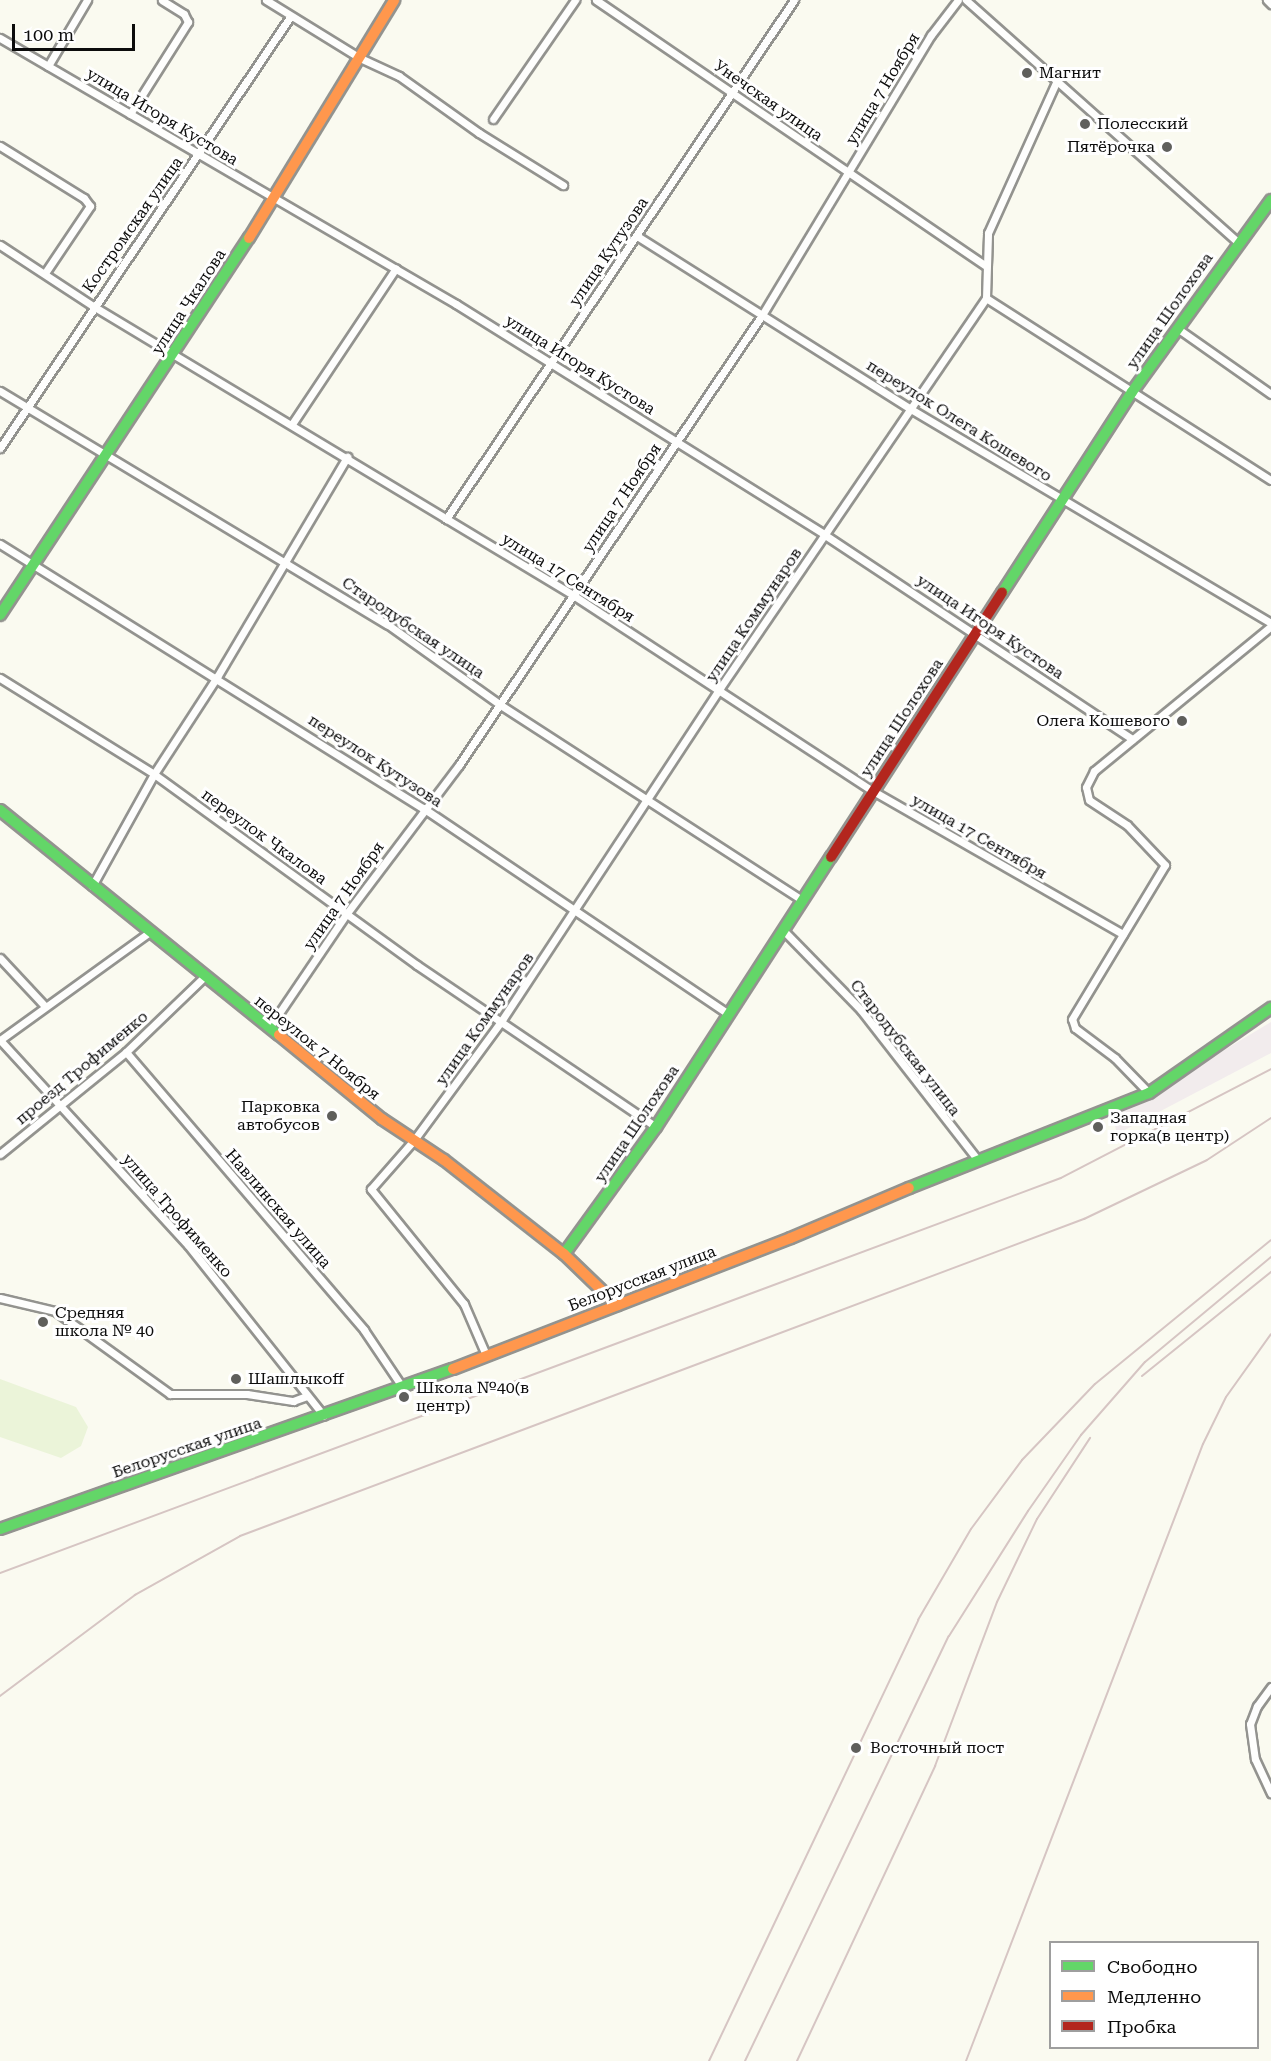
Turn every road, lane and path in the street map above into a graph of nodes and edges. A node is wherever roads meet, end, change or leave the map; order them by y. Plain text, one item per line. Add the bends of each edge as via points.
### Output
1 (87, 0) edge
2 (162, 0) edge
3 (266, 0) edge
4 (394, 0) edge
5 (575, 0) edge
6 (596, 0) edge
7 (794, 0) edge
8 (958, 0) edge
9 (966, 0) edge
10 (1267, 0) edge
11 (1271, 4) edge
12 (290, 17) junction
13 (0, 38) edge
14 (360, 58) junction
15 (48, 66) junction
16 (1057, 80) junction
17 (735, 93) junction
18 (130, 114) junction
19 (493, 119) dead end
20 (0, 146) edge
21 (198, 155) junction
22 (848, 174) junction
23 (563, 185) dead end
24 (275, 199) junction
25 (1271, 200) edge
26 (637, 236) junction
27 (1238, 242) junction
28 (0, 245) edge
29 (984, 265) junction
30 (396, 268) junction
31 (45, 273) junction
32 (986, 298) junction
33 (93, 306) junction
34 (762, 315) junction
35 (1177, 328) junction
36 (175, 353) junction
37 (550, 362) junction
38 (0, 391) edge
39 (1132, 392) junction
40 (1271, 394) edge
41 (25, 407) junction
42 (909, 408) junction
43 (292, 424) junction
44 (676, 441) junction
45 (0, 448) edge
46 (105, 453) junction
47 (347, 457) junction
48 (1271, 480) edge
49 (1064, 502) junction
50 (446, 519) junction
51 (825, 535) junction
52 (0, 544) edge
53 (285, 561) junction
54 (35, 564) junction
55 (573, 596) junction
56 (0, 615) edge
57 (1271, 624) edge
58 (976, 632) junction
59 (217, 677) junction
60 (0, 678) edge
61 (720, 688) junction
62 (499, 704) junction
63 (1132, 739) junction
64 (154, 774) junction
65 (873, 791) junction
66 (649, 798) junction
67 (423, 808) junction
68 (0, 810) edge
69 (92, 886) junction
70 (803, 901) junction
71 (576, 910) junction
72 (347, 913) junction
73 (784, 931) junction
74 (150, 932) junction
75 (1123, 934) junction
76 (0, 958) edge
77 (205, 976) junction
78 (45, 1005) junction
79 (1271, 1008) edge
80 (727, 1013) junction
81 (502, 1020) junction
82 (269, 1028) junction
83 (0, 1040) edge
84 (126, 1052) junction
85 (1149, 1093) junction
86 (61, 1106) junction
87 (656, 1127) junction
88 (414, 1140) junction
89 (0, 1154) edge
90 (977, 1159) junction
91 (564, 1254) junction
92 (0, 1298) edge
93 (617, 1305) junction
94 (486, 1355) junction
95 (403, 1388) junction
96 (307, 1396) junction
97 (324, 1416) junction
98 (0, 1529) edge
99 (1271, 1687) edge
100 (1271, 1793) edge

1 - 15 street
2 - 18 street via 184,14 188,22
3 - 12 street
4 - 14 street, улица Чкалова
5 - 19 street
6 - 17 street, Унечская улица
7 - 17 street, улица Кутузова
8 - 22 street, улица 7 Ноября via 931,35
9 - 16 street
10 - 11 street
12 - 14 street
12 - 21 street, Костромская улица
13 - 15 street, улица Игоря Кустова
14 - 23 street via 399,76 478,133
14 - 24 street, улица Чкалова
15 - 18 street, улица Игоря Кустова
16 - 27 street
16 - 29 street via 988,233
17 - 22 street, Унечская улица
17 - 26 street, улица Кутузова
18 - 21 street, улица Игоря Кустова
20 - 31 street via 75,192 90,206
21 - 24 street, улица Игоря Кустова
21 - 33 street, Костромская улица
22 - 29 street, Унечская улица
22 - 34 street, улица 7 Ноября
24 - 30 street, улица Игоря Кустова
24 - 36 street, улица Чкалова
25 - 27 street, улица Шолохова
26 - 34 street, переулок Олега Кошевого
26 - 37 street, улица Кутузова
27 - 35 street, улица Шолохова
28 - 31 street, улица 17 Сентября
29 - 32 street
30 - 37 street, улица Игоря Кустова
30 - 43 street
31 - 33 street, улица 17 Сентября
32 - 39 street
32 - 42 street, улица Коммунаров
33 - 36 street, улица 17 Сентября
33 - 41 street, Костромская улица
34 - 42 street, переулок Олега Кошевого
34 - 44 street, улица 7 Ноября
35 - 39 street, улица Шолохова
35 - 40 street
36 - 43 street, улица 17 Сентября
36 - 46 street, улица Чкалова
37 - 44 street, улица Игоря Кустова
37 - 50 street, улица Кутузова
38 - 41 street, Стародубская улица
39 - 48 street
39 - 49 street, улица Шолохова
41 - 45 street, Костромская улица
41 - 46 street, Стародубская улица
42 - 49 street, переулок Олега Кошевого
42 - 51 street, улица Коммунаров
43 - 47 street, улица 17 Сентября
44 - 51 street, улица Игоря Кустова
44 - 55 street, улица 7 Ноября
46 - 53 street, Стародубская улица
46 - 54 street, улица Чкалова
47 - 50 street, улица 17 Сентября
47 - 53 street
49 - 57 street, переулок Олега Кошевого
49 - 58 street, улица Шолохова
50 - 55 street, улица 17 Сентября
51 - 58 street, улица Игоря Кустова
51 - 61 street, улица Коммунаров
52 - 54 street, переулок Кутузова
53 - 59 street
53 - 62 street, Стародубская улица via 387,624
54 - 56 street, улица Чкалова
54 - 59 street, переулок Кутузова
55 - 61 street, улица 17 Сентября
55 - 62 street, улица 7 Ноября
57 - 63 street
58 - 63 street, улица Игоря Кустова
58 - 65 street, улица Шолохова
59 - 64 street
59 - 67 street, переулок Кутузова
60 - 64 street, переулок Чкалова
61 - 65 street, улица 17 Сентября
61 - 66 street, улица Коммунаров
62 - 66 street, Стародубская улица
62 - 67 street, улица 7 Ноября via 459,765
63 - 75 street via 1094,771 1086,787 1089,800 1126,825 1165,865
64 - 69 street
64 - 72 street, переулок Чкалова
65 - 70 street, улица Шолохова
65 - 75 street, улица 17 Сентября
66 - 70 street, Стародубская улица
66 - 71 street, улица Коммунаров
67 - 71 street, переулок Кутузова
67 - 72 street, улица 7 Ноября
68 - 69 street, переулок 7 Ноября
69 - 74 street, переулок 7 Ноября
70 - 73 street, улица Шолохова
71 - 80 street, переулок Кутузова
71 - 81 street, улица Коммунаров
72 - 81 street, переулок Чкалова via 417,965
72 - 82 street, улица 7 Ноября
73 - 80 street, улица Шолохова
73 - 90 street, Стародубская улица via 861,1010
74 - 77 street, переулок 7 Ноября
74 - 78 street
75 - 85 street via 1072,1019 1075,1028 1114,1058
76 - 78 street
77 - 82 street, переулок 7 Ноября
77 - 84 street, проезд Трофименко
78 - 83 street
79 - 85 street, Белорусская улица
80 - 87 street, улица Шолохова
81 - 87 street, переулок Чкалова
81 - 88 street, улица Коммунаров
82 - 88 street, переулок 7 Ноября
83 - 86 street, улица Трофименко
84 - 86 street, проезд Трофименко
84 - 95 street, Навлинская улица via 363,1330
85 - 90 street, Белорусская улица via 1078,1124
86 - 89 street, проезд Трофименко
86 - 96 street, улица Трофименко via 188,1245
87 - 91 street, улица Шолохова
88 - 91 street, переулок 7 Ноября
88 - 94 street, улица Коммунаров via 370,1192 464,1304
90 - 93 street, Белорусская улица via 791,1238
91 - 93 street, переулок 7 Ноября
92 - 96 street via 55,1311 170,1394 201,1392 292,1401
93 - 94 street, Белорусская улица
94 - 95 street, Белорусская улица
95 - 97 street, Белорусская улица
96 - 97 street, улица Трофименко
97 - 98 street, Белорусская улица
99 - 100 street via 1250,1724 1255,1759

